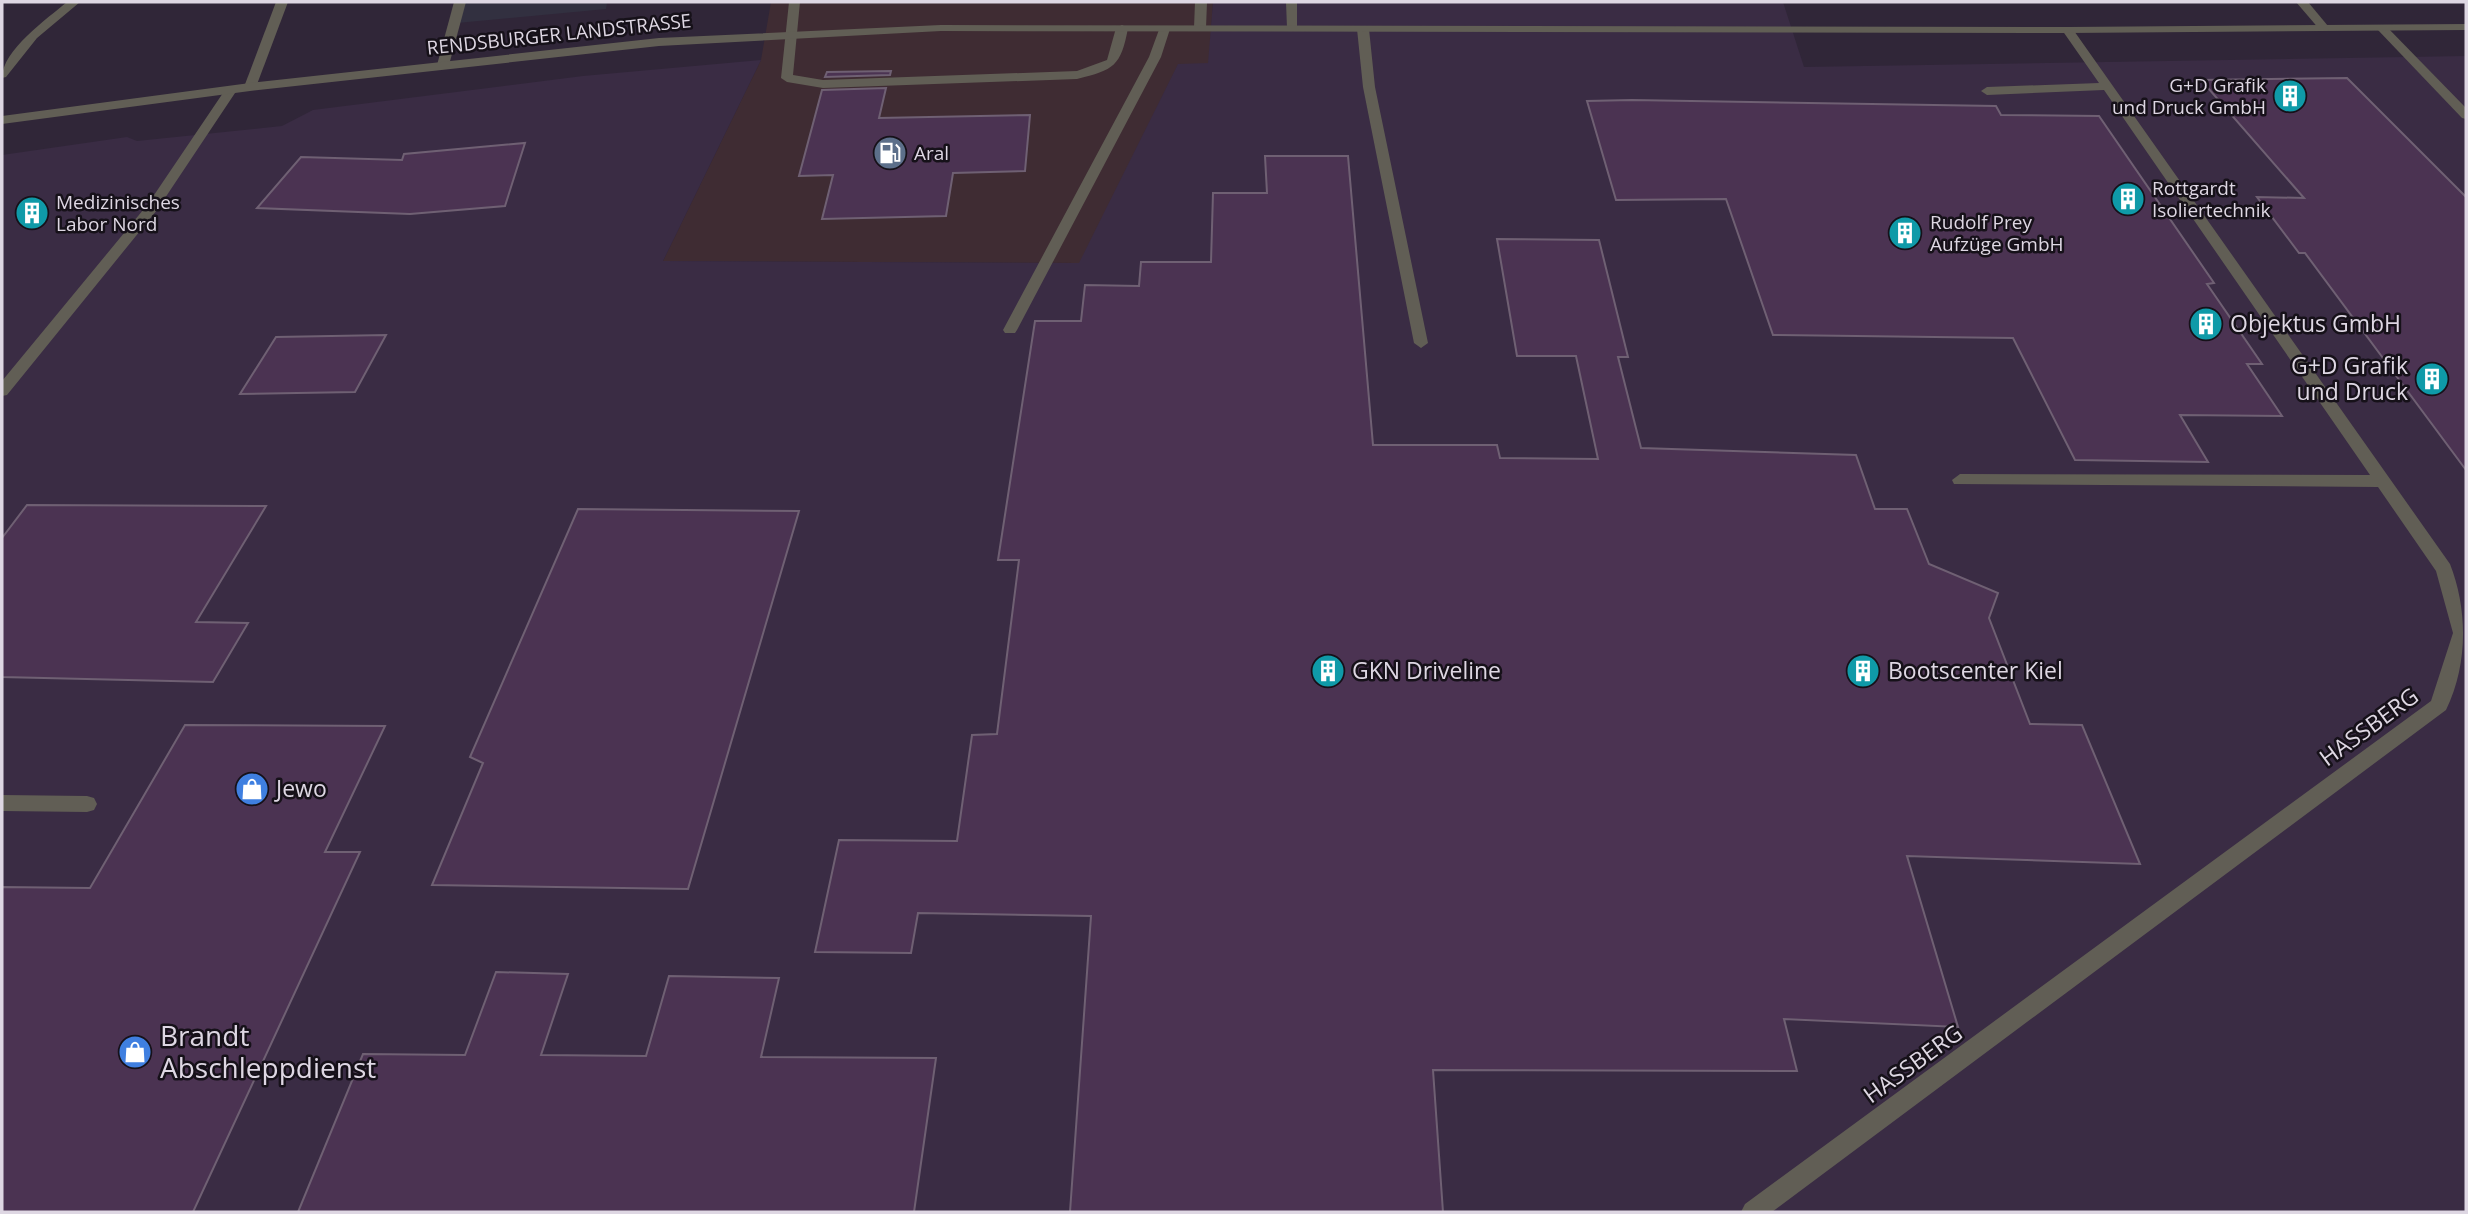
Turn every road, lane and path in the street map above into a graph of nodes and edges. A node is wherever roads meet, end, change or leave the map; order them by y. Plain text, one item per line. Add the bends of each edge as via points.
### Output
1 (74, 2) edge
2 (282, 2) edge
3 (460, 2) edge
4 (794, 2) edge
5 (1201, 2) edge
6 (1291, 2) edge
7 (2302, 2) edge
8 (2381, 27) junction
9 (2466, 27) edge
10 (1122, 28) junction
11 (1200, 28) junction
12 (1293, 28) junction
13 (2324, 28) junction
14 (1164, 29) junction
15 (1363, 29) junction
16 (2068, 30) junction
17 (793, 35) junction
18 (443, 65) junction
19 (2, 74) edge
20 (2107, 86) junction
21 (250, 87) junction
22 (231, 90) junction
23 (1987, 91) dead end
24 (2466, 115) edge
25 (2, 120) edge
26 (1010, 330) dead end
27 (1421, 343) dead end
28 (2, 391) edge
29 (1960, 480) dead end
30 (2383, 481) junction
31 (2, 803) edge
32 (87, 804) dead end
33 (1753, 1212) edge

1 - 19 street via 33,36
2 - 21 street
3 - 18 street
4 - 17 street
5 - 11 street
6 - 12 street
7 - 13 street
8 - 9 street, RENDSBURGER LANDSTRASSE
8 - 13 street, RENDSBURGER LANDSTRASSE
8 - 24 street
10 - 14 street, RENDSBURGER LANDSTRASSE
10 - 17 street, RENDSBURGER LANDSTRASSE via 941,28
10 - 17 street via 1117,54 1107,68 1077,75 888,83 823,84 787,78
11 - 12 street, RENDSBURGER LANDSTRASSE
11 - 14 street, RENDSBURGER LANDSTRASSE
12 - 15 street, RENDSBURGER LANDSTRASSE
13 - 16 street, RENDSBURGER LANDSTRASSE
14 - 26 street via 1156,57
15 - 16 street, RENDSBURGER LANDSTRASSE
15 - 27 street via 1369,87
16 - 20 street, HASSBERG
17 - 18 street, RENDSBURGER LANDSTRASSE via 659,42
18 - 21 street, RENDSBURGER LANDSTRASSE
20 - 23 street
20 - 30 street, HASSBERG
21 - 22 street, RENDSBURGER LANDSTRASSE
22 - 25 street, RENDSBURGER LANDSTRASSE
22 - 28 street via 207,134
29 - 30 street
30 - 33 street, HASSBERG via 2444,569 2462,633 2439,705
31 - 32 street

